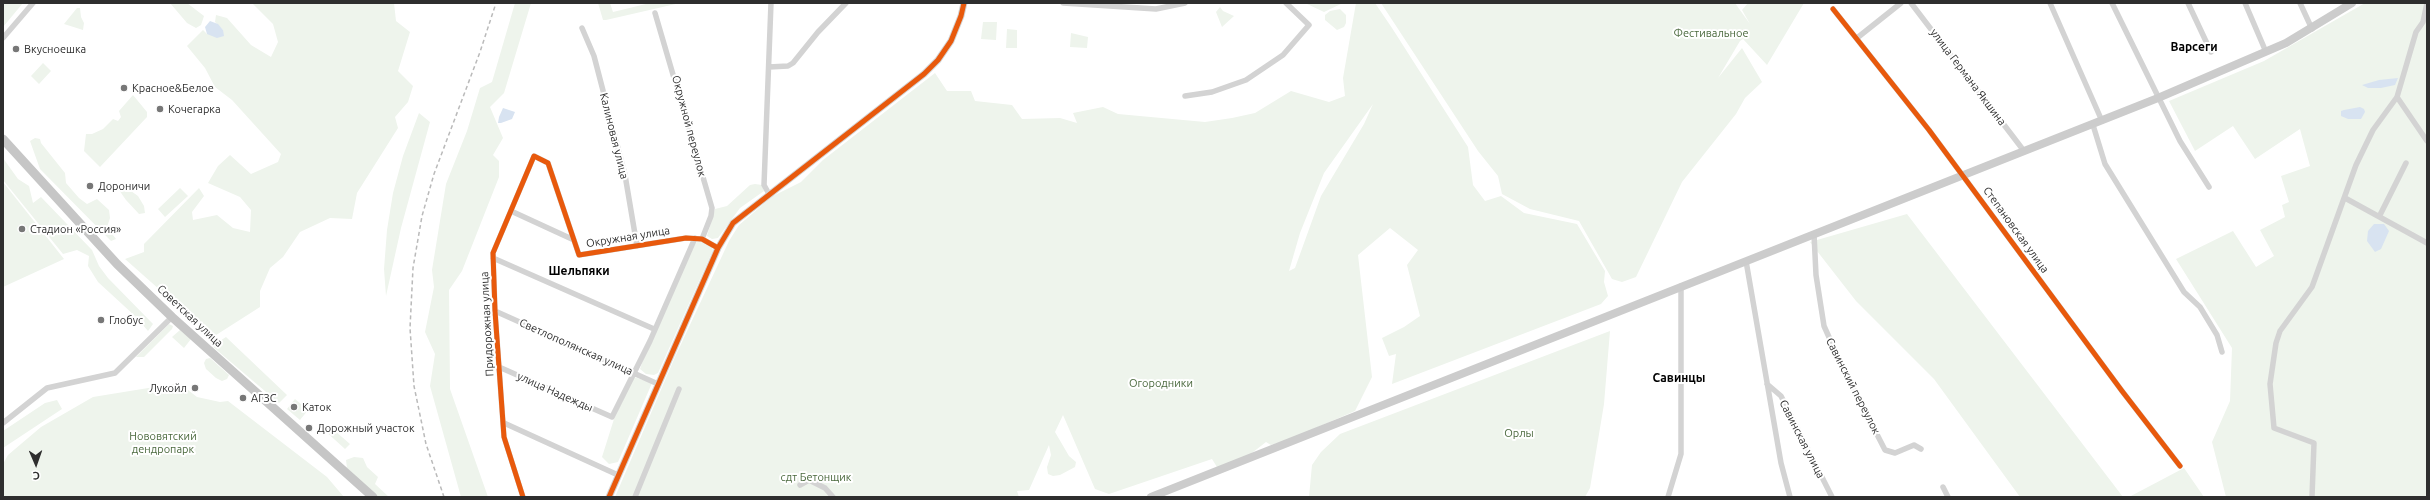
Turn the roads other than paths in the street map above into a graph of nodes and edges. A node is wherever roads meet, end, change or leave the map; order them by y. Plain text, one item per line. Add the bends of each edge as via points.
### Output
1 (33, 3) edge
2 (771, 3) edge
3 (846, 3) edge
4 (964, 3) edge
5 (1063, 3) edge
6 (1185, 3) edge
7 (1286, 3) edge
8 (1901, 3) edge
9 (1911, 3) edge
10 (2050, 3) edge
11 (2112, 3) edge
12 (2188, 3) edge
13 (2245, 3) edge
14 (2300, 3) edge
15 (2352, 3) edge
16 (2427, 3) edge
17 (1833, 9) dead end
18 (655, 13) dead end
19 (2425, 22) edge
20 (582, 28) dead end
21 (2312, 29) junction
22 (3, 38) edge
23 (1857, 38) junction
24 (2211, 52) dead end
25 (2266, 52) junction
26 (769, 67) junction
27 (1185, 96) dead end
28 (2397, 96) junction
29 (2158, 98) junction
30 (2102, 121) junction
31 (2093, 125) junction
32 (3, 139) edge
33 (2427, 141) edge
34 (2024, 152) junction
35 (534, 156) joint
36 (2406, 163) dead end
37 (1963, 175) junction
38 (2209, 187) dead end
39 (769, 194) junction
40 (2346, 198) junction
41 (511, 211) junction
42 (2380, 215) junction
43 (1814, 234) junction
44 (695, 238) junction
45 (702, 238) junction
46 (574, 240) junction
47 (2427, 243) edge
48 (637, 246) junction
49 (718, 248) junction
50 (493, 258) junction
51 (1746, 260) junction
52 (1681, 286) junction
53 (495, 311) junction
54 (172, 317) junction
55 (654, 329) junction
56 (2222, 352) dead end
57 (498, 367) junction
58 (634, 373) junction
59 (658, 384) junction
60 (1767, 384) junction
61 (679, 389) dead end
62 (3, 422) edge
63 (504, 423) junction
64 (1921, 449) dead end
65 (2180, 466) dead end
66 (618, 475) junction
67 (800, 484) dead end
68 (1943, 487) dead end
69 (372, 497) edge
70 (523, 497) edge
71 (609, 497) edge
72 (635, 497) edge
73 (833, 497) edge
74 (1151, 497) edge
75 (1668, 497) edge
76 (1790, 497) edge
77 (1832, 497) edge
78 (1948, 497) edge
79 (2312, 497) edge

1 - 22 street
2 - 26 street
3 - 26 street via 793,63 788,66
4 - 39 street via 955,33 938,60 872,116
5 - 6 street via 1156,9
7 - 27 street via 1309,25 1283,55 1265,69 1240,82 1212,92
8 - 23 street
9 - 34 street, улица Германа Якшина
10 - 30 street
11 - 29 street
12 - 24 street
13 - 25 street
14 - 21 street
15 - 21 main road
16 - 19 street
17 - 23 street, Степановская улица
18 - 45 street, Окружной переулок via 712,208
19 - 28 street via 2416,32
20 - 48 street, Калиновая улица via 594,56 625,174
21 - 25 main road
23 - 37 street, Степановская улица
25 - 29 main road
26 - 39 street via 764,185
28 - 33 street
28 - 40 street via 2373,130 2356,165
29 - 30 main road
29 - 38 street via 2180,141
30 - 31 main road
31 - 34 main road
31 - 56 street via 2105,164 2184,292 2200,307 2217,335
32 - 54 main road, Советская улица via 107,254
34 - 37 main road
35 - 41 street, Придорожная улица
35 - 46 street, Окружная улица via 548,163
36 - 42 street
37 - 43 main road
37 - 65 street, Степановская улица
39 - 49 street via 733,223
40 - 42 street
40 - 79 street via 2312,287 2280,331 2272,361 2270,384 2274,428 2315,444
41 - 46 street, Окружная улица
41 - 50 street, Придорожная улица
42 - 47 street
43 - 51 main road
43 - 64 street, Савинский переулок via 1816,275 1824,326 1842,366 1885,450 1895,453 1914,445
44 - 45 street, Окружная улица
44 - 48 street, Окружная улица
44 - 55 street
45 - 49 street
46 - 48 street, Окружная улица via 579,255
49 - 59 street
50 - 53 street, Придорожная улица
50 - 55 street
51 - 52 main road
51 - 60 street
52 - 74 main road
52 - 75 street via 1681,454
53 - 57 street, Придорожная улица
53 - 58 street, Светлополянская улица
54 - 62 street via 115,373 47,388
54 - 69 main road, Советская улица
55 - 58 street
57 - 58 street, улица Надежды via 612,418
57 - 63 street, Придорожная улица
58 - 59 street, Светлополянская улица
59 - 66 street
60 - 76 street via 1781,464
60 - 77 street, Савинская улица via 1781,396
61 - 72 street
63 - 66 street
63 - 70 street, Придорожная улица via 504,437
66 - 71 street
67 - 73 street via 809,480 825,488
68 - 78 street

